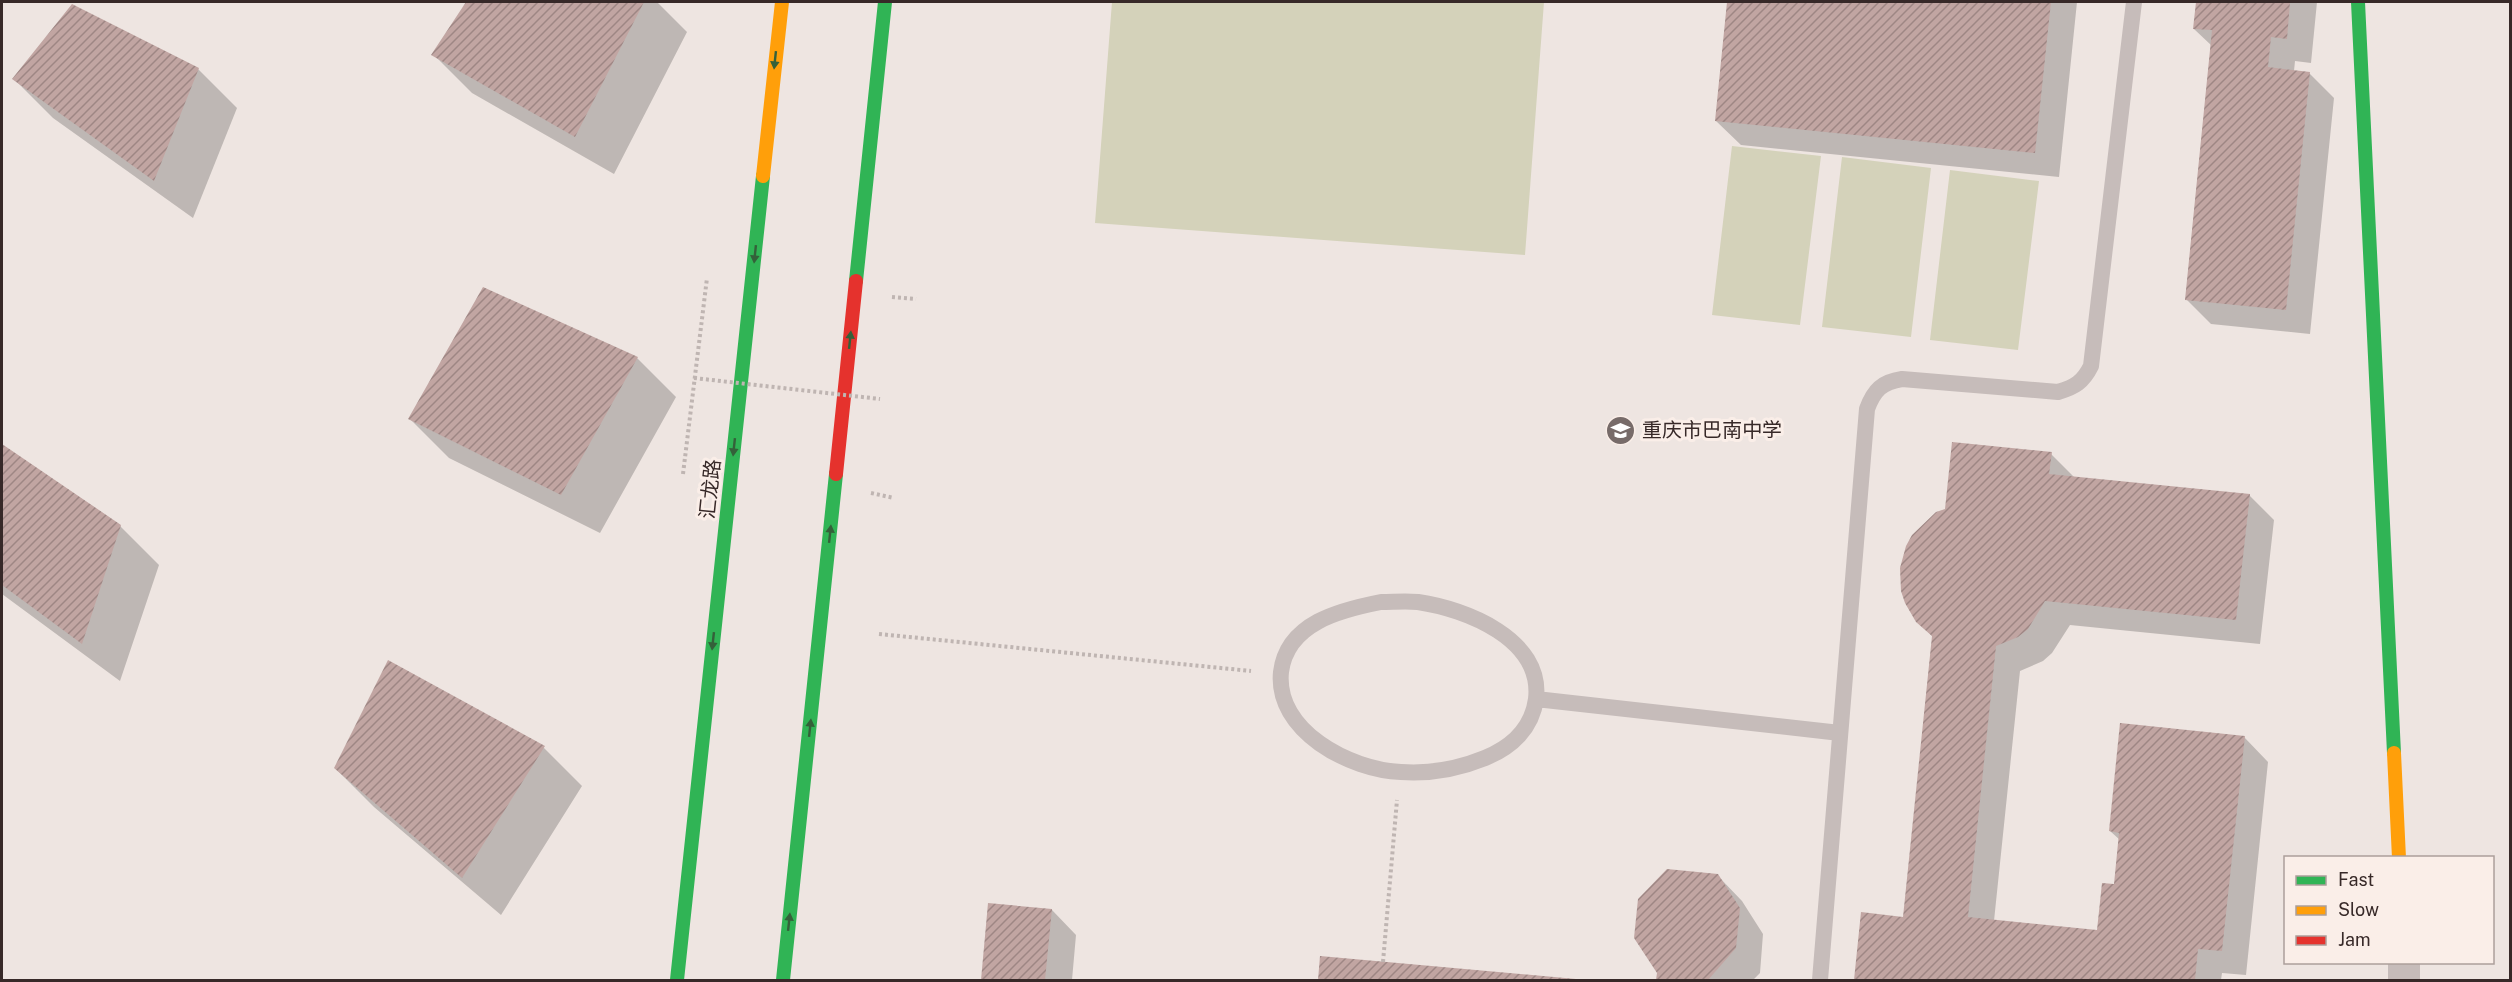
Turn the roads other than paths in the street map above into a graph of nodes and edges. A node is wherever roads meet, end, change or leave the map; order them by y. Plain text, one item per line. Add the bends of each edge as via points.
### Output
1 (782, 2) edge
2 (885, 2) edge
3 (2134, 2) edge
4 (2358, 2) edge
5 (1536, 699) junction
6 (1840, 733) junction
7 (2399, 856) edge
8 (2404, 964) edge
9 (677, 981) edge
10 (783, 981) edge
11 (1820, 981) edge
12 (2404, 981) edge

1 -> 9 main road, 汇龙路
10 -> 2 main road
3 - 6 lane via 2091,366 2085,378 2074,388 2058,392 1902,379 1888,381 1871,398
4 - 7 main road
5 - 5 lane via 1536,680 1527,659 1503,635 1470,616 1416,602 1381,602 1343,610 1308,627 1289,646 1280,683 1284,704 1313,738 1346,757 1399,772 1445,770 1491,756 1527,727
5 - 6 lane
6 - 11 lane
8 - 12 street

